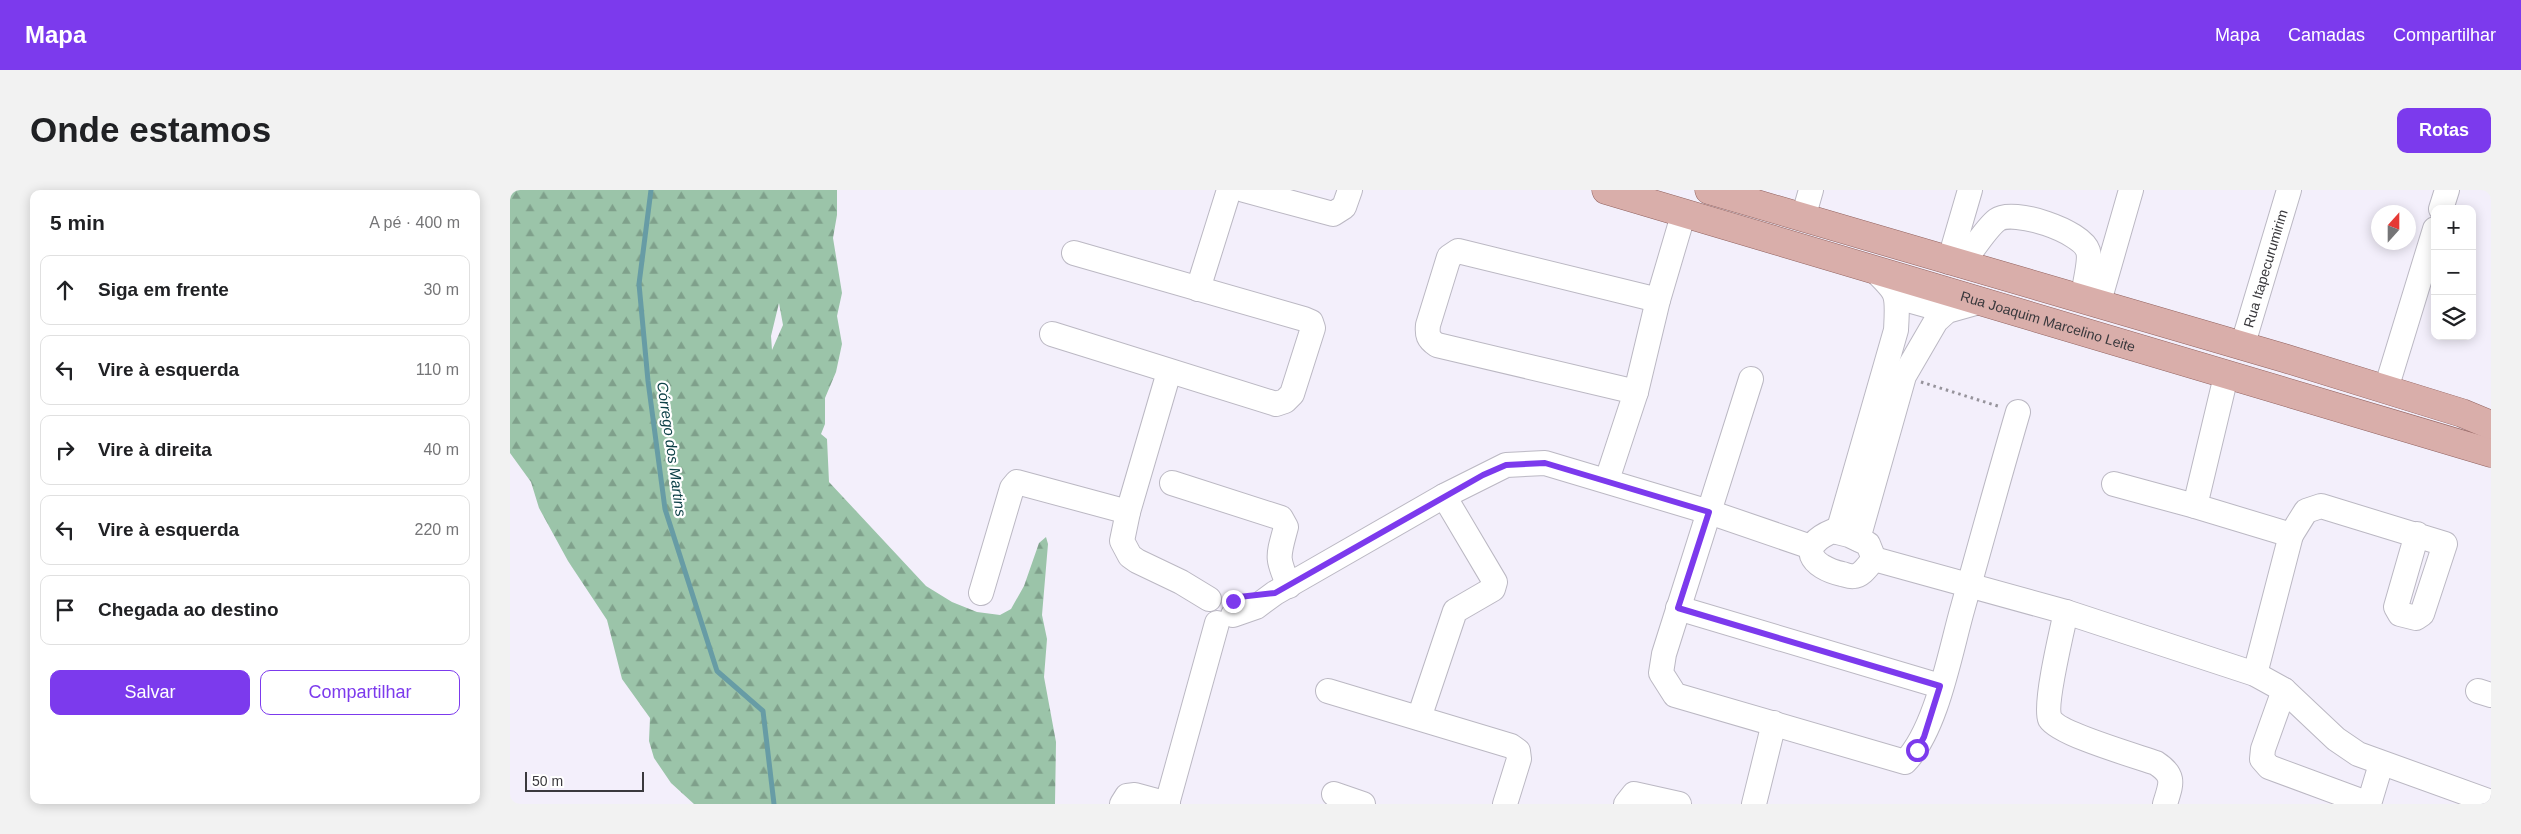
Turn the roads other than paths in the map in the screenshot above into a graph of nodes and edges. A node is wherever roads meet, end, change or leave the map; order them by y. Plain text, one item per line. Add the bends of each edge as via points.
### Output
1 (1229, 190) edge
2 (1244, 190) edge
3 (1350, 190) edge
4 (1606, 190) edge
5 (1709, 190) edge
6 (1811, 190) edge
7 (1970, 190) edge
8 (2131, 190) edge
9 (2288, 190) edge
10 (2447, 190) edge
11 (2442, 205) edge
12 (1684, 212) junction
13 (1803, 218) junction
14 (1778, 241) junction
15 (2431, 242) edge
16 (1917, 252) junction
17 (1074, 253) dead end
18 (1955, 263) junction
19 (1872, 268) junction
20 (1198, 289) junction
21 (1897, 297) junction
22 (1658, 300) junction
23 (1979, 302) junction
24 (2090, 302) junction
25 (1947, 311) junction
26 (1052, 334) dead end
27 (2242, 347) junction
28 (2284, 358) junction
29 (1169, 372) junction
30 (2226, 376) junction
31 (2346, 378) junction
32 (1752, 379) dead end
33 (2276, 389) junction
34 (2386, 389) junction
35 (1636, 392) junction
36 (2336, 406) junction
37 (2018, 412) road end
38 (2491, 424) edge
39 (2491, 453) edge
40 (1607, 480) junction
41 (1172, 484) dead end
42 (2114, 484) dead end
43 (1444, 496) junction
44 (2195, 506) junction
45 (1128, 512) junction
46 (1709, 512) junction
47 (2417, 534) dead end
48 (1848, 535) junction
49 (2291, 535) junction
50 (1811, 547) junction
51 (1874, 559) junction
52 (1968, 586) junction
53 (1282, 589) junction
54 (980, 593) dead end
55 (1678, 608) junction
56 (1219, 609) junction
57 (2066, 612) junction
58 (2255, 674) junction
59 (1940, 686) junction
60 (2284, 690) junction
61 (1328, 691) dead end
62 (1419, 718) junction
63 (1774, 723) junction
64 (2381, 764) junction
65 (1334, 794) dead end
66 (2487, 802) edge
67 (1122, 804) edge
68 (1168, 804) edge
69 (1363, 804) edge
70 (1505, 804) edge
71 (1626, 804) edge
72 (1679, 804) edge
73 (1754, 804) edge
74 (2166, 804) edge
75 (2369, 804) edge

1 - 20 street
2 - 3 street via 1333,214 1344,207
4 - 12 main road, Rua Joaquim Marcelino Leite
5 - 13 main road
6 - 13 street
7 - 18 street
8 - 24 street
9 - 27 street, Rua Itapecurumirim
10 - 11 street
12 - 14 main road, Rua Joaquim Marcelino Leite
12 - 22 street
13 - 16 main road
14 - 16 main road via 1780,231 1786,225 1794,225 1882,251
14 - 19 main road, Rua Joaquim Marcelino Leite
15 - 34 street
16 - 18 main road
17 - 20 street
18 - 24 main road
18 - 24 street via 1996,220 2018,215 2074,235 2084,242 2089,252
19 - 21 street via 1890,285
19 - 23 main road, Rua Joaquim Marcelino Leite
20 - 29 street via 1311,322 1313,328 1292,394 1276,404
21 - 25 street
21 - 48 street via 1896,330
22 - 35 street
22 - 35 street via 1458,251 1449,258 1428,325 1427,334 1437,345
23 - 24 main road via 2011,297 2086,319 2097,315
23 - 25 street
23 - 30 main road, Rua Joaquim Marcelino Leite
24 - 27 main road
25 - 48 street via 1936,321 1904,376
26 - 29 street
27 - 28 main road
28 - 31 main road
28 - 33 main road via 2287,375
29 - 45 street
30 - 33 main road, Rua Joaquim Marcelino Leite
30 - 44 street
31 - 34 main road
31 - 36 main road via 2337,388
32 - 46 street
33 - 36 main road, Rua Joaquim Marcelino Leite
34 - 38 main road
35 - 40 street
36 - 39 main road, Rua Joaquim Marcelino Leite
37 - 52 street
40 - 43 street via 1545,463 1506,465
40 - 46 street
41 - 53 street via 1281,518 1286,527 1278,556
42 - 44 street
43 - 53 street
43 - 62 street via 1495,582 1493,589 1455,611
44 - 49 street
45 - 54 street via 1018,482 1012,488
45 - 56 street via 1122,541 1130,556 1181,582
46 - 50 street
46 - 55 street
47 - 49 street via 2321,506 2306,511
48 - 50 street via 1833,531 1820,536
48 - 51 street via 1868,544
49 - 58 street
50 - 51 street via 1811,555 1824,568 1854,576
51 - 52 street
52 - 57 street
52 - 59 street
53 - 56 street via 1256,607
55 - 59 street
55 - 63 street via 1661,673 1675,695
56 - 68 street
57 - 58 street
57 - 74 street via 2048,709 2050,719 2063,730 2167,771 2171,782
58 - 60 street
59 - 63 street via 1924,737 1905,762
60 - 64 street via 2336,739
60 - 75 street via 2262,759 2269,767
61 - 62 street
62 - 70 street via 1511,746 1518,751 1519,759
63 - 73 street
64 - 66 street
64 - 75 street
65 - 69 street
67 - 68 street via 1127,796 1135,795
71 - 72 street via 1634,794

